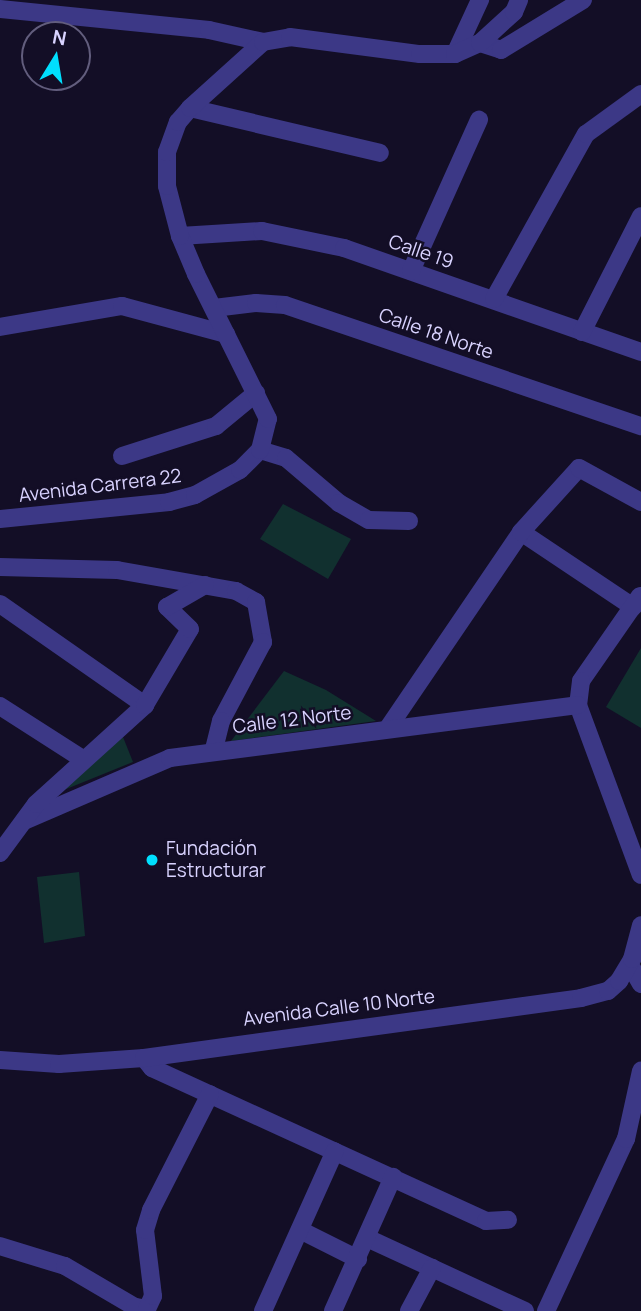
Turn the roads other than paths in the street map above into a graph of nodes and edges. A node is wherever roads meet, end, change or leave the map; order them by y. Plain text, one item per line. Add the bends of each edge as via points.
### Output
1 (480, 0) edge
2 (519, 0) edge
3 (583, 0) edge
4 (0, 9) edge
5 (263, 42) junction
6 (480, 43) junction
7 (455, 54) junction
8 (641, 94) edge
9 (190, 108) junction
10 (479, 120) dead end
11 (380, 153) dead end
12 (641, 216) edge
13 (180, 236) junction
14 (411, 271) junction
15 (494, 299) junction
16 (214, 308) junction
17 (0, 327) edge
18 (582, 331) junction
19 (226, 334) junction
20 (641, 352) edge
21 (256, 393) junction
22 (641, 426) edge
23 (263, 444) junction
24 (122, 456) dead end
25 (641, 502) edge
26 (0, 519) edge
27 (409, 521) dead end
28 (521, 532) junction
29 (0, 567) edge
30 (205, 585) junction
31 (636, 602) edge
32 (0, 604) edge
33 (145, 705) junction
34 (578, 705) junction
35 (0, 706) edge
36 (388, 728) junction
37 (214, 750) junction
38 (81, 758) junction
39 (23, 821) junction
40 (0, 853) edge
41 (641, 875) edge
42 (641, 925) edge
43 (634, 962) edge
44 (641, 984) edge
45 (144, 1058) junction
46 (0, 1060) edge
47 (641, 1071) edge
48 (210, 1094) junction
49 (335, 1152) junction
50 (393, 1177) junction
51 (508, 1220) dead end
52 (300, 1230) junction
53 (367, 1238) junction
54 (0, 1247) edge
55 (358, 1259) junction
56 (432, 1268) junction
57 (263, 1311) edge
58 (333, 1311) edge
59 (409, 1311) edge
60 (525, 1311) edge
61 (546, 1311) edge

1 - 7 street
2 - 6 street via 514,12
3 - 6 street via 501,50
4 - 5 street via 209,30
5 - 7 street via 290,37 420,54
5 - 9 street
6 - 7 street
8 - 15 street via 586,134
9 - 11 street
9 - 13 street via 178,122 167,152 167,186
10 - 14 street
12 - 18 street
13 - 14 street, Calle 19 via 262,231 344,247
13 - 16 street
14 - 15 street, Calle 19
15 - 18 street, Calle 19
16 - 19 street
16 - 22 street, Calle 18 Norte via 285,305
17 - 19 street via 122,306
18 - 20 street, Calle 19
19 - 21 street
21 - 23 street via 268,419
21 - 24 street via 216,426
23 - 26 street, Avenida Carrera 22 via 240,470 195,495 169,502
23 - 27 street via 339,503 369,520
25 - 28 street via 579,468
28 - 31 street
28 - 36 street
29 - 30 street via 117,570
30 - 33 street via 167,607 190,629
30 - 37 street via 247,594 256,602 263,630 263,642 221,721
31 - 34 street via 581,681
32 - 33 street
33 - 38 street
34 - 36 street, Calle 12 Norte
34 - 41 street
35 - 38 street
36 - 37 street, Calle 12 Norte
37 - 39 street, Calle 12 Norte via 170,758
38 - 39 street
39 - 40 street
42 - 43 street, Avenida Calle 10 Norte
43 - 44 street
43 - 45 street, Avenida Calle 10 Norte via 608,991 581,998
45 - 46 street, Avenida Calle 10 Norte via 59,1064
45 - 48 street via 152,1068
47 - 61 street via 626,1139
48 - 49 street
48 - 54 street via 150,1210 145,1230 153,1296 147,1308 135,1307 65,1266
49 - 50 street
49 - 52 street
50 - 51 street via 485,1221
50 - 53 street
52 - 55 street
52 - 57 street
53 - 55 street
53 - 56 street
55 - 58 street
56 - 59 street
56 - 60 street

